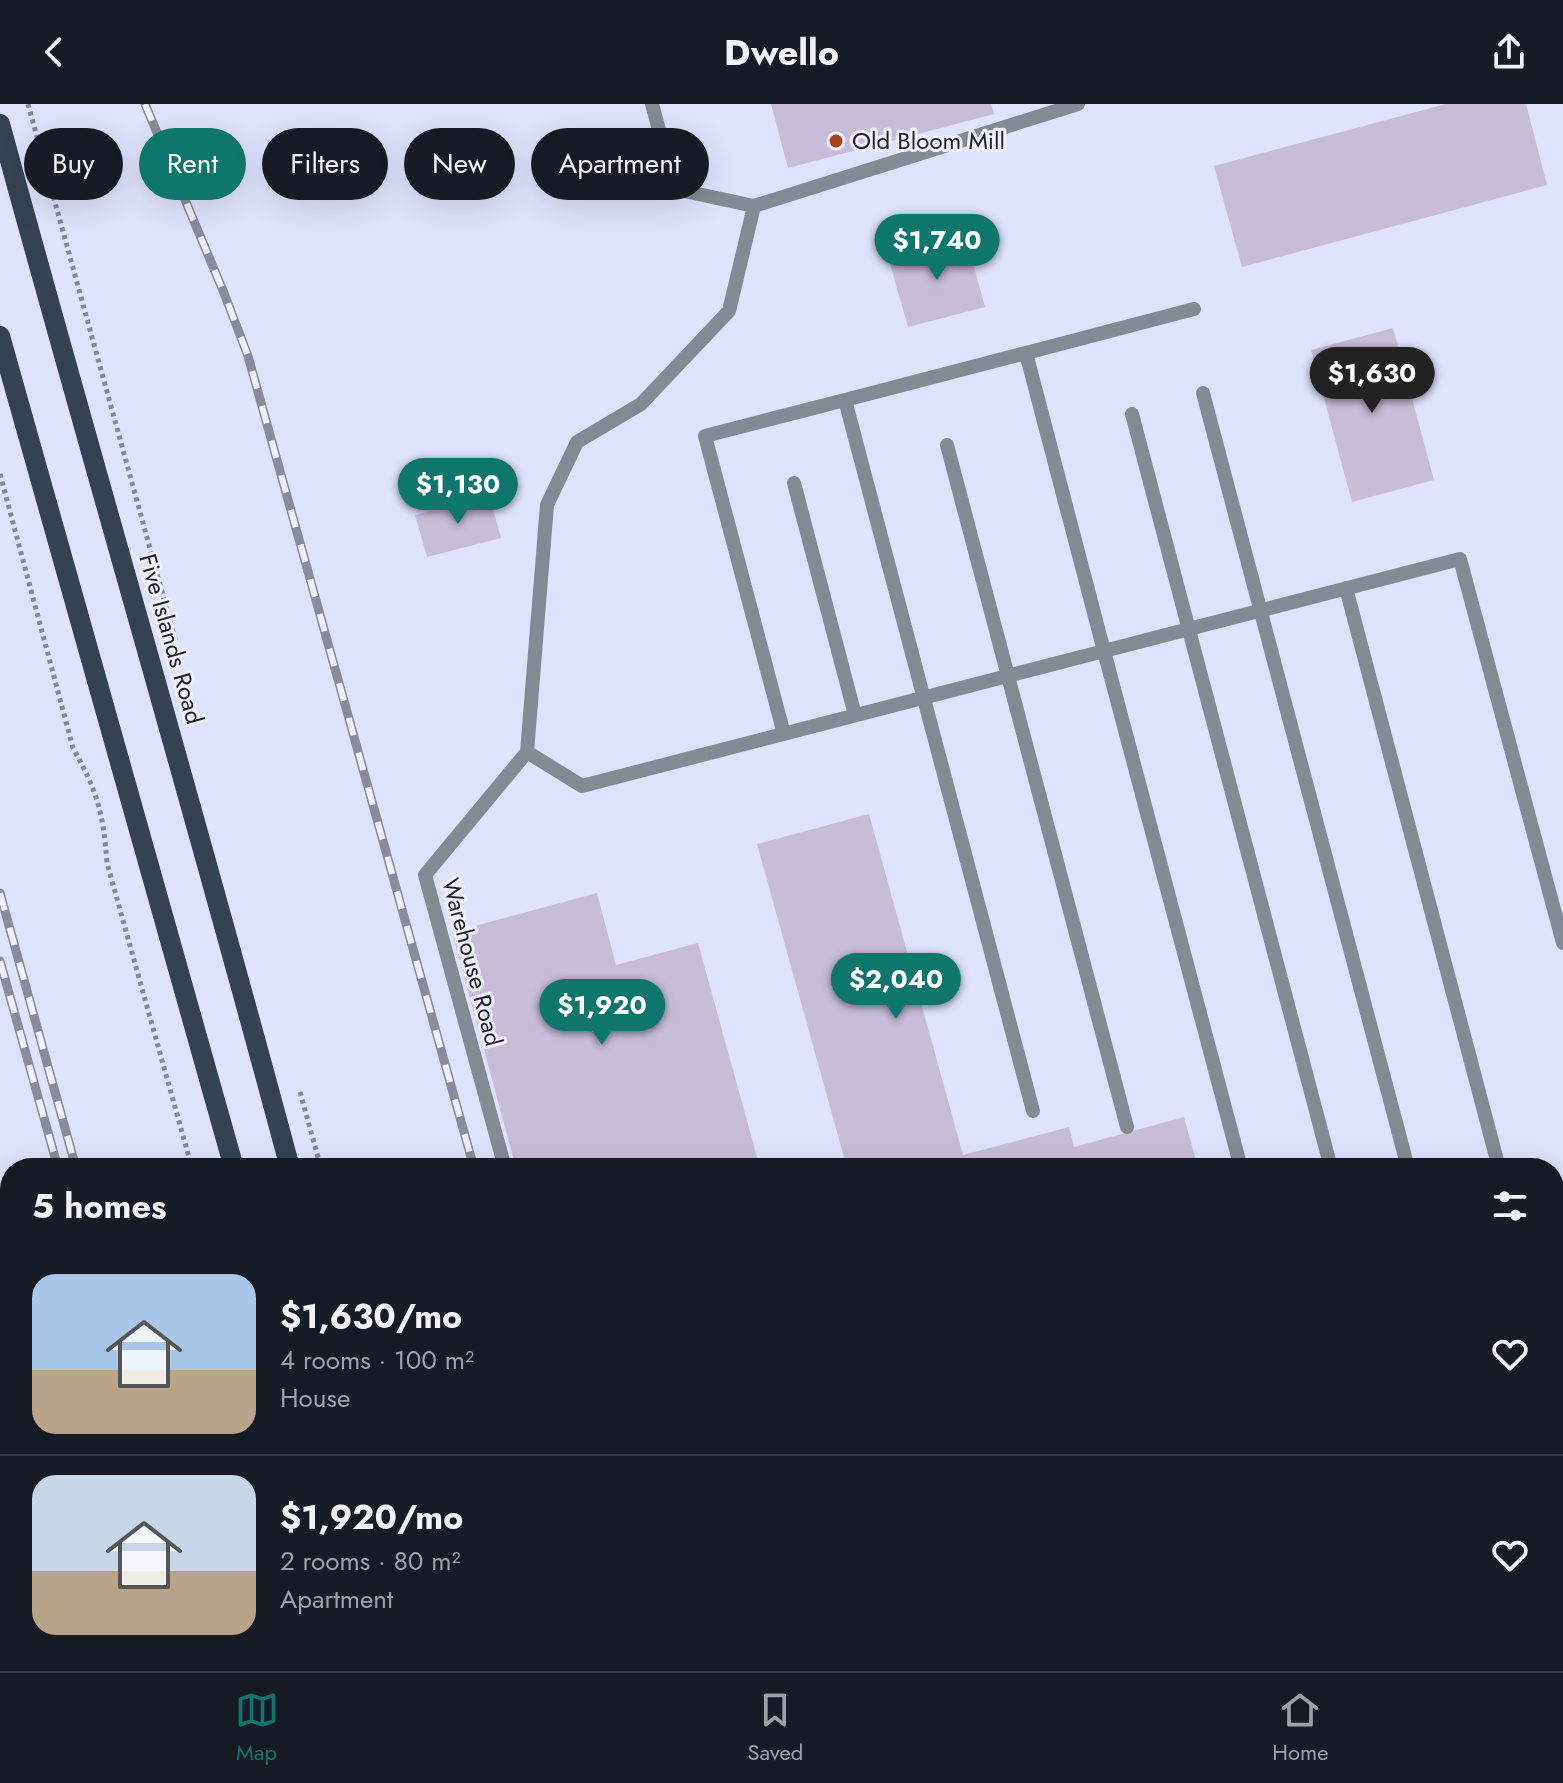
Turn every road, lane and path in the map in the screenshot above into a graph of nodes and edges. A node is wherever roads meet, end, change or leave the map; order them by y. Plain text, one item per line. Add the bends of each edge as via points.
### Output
1 (28, 104) edge
2 (652, 104) edge
3 (1078, 104) edge
4 (0, 124) edge
5 (754, 206) junction
6 (1194, 309) dead end
7 (0, 336) edge
8 (1026, 353) junction
9 (1203, 393) dead end
10 (845, 400) junction
11 (1132, 414) dead end
12 (947, 445) dead end
13 (0, 474) edge
14 (794, 483) dead end
15 (1346, 588) junction
16 (1260, 611) junction
17 (1188, 629) junction
18 (1104, 651) junction
19 (179, 654) dead end
20 (1008, 676) junction
21 (924, 697) junction
22 (855, 715) junction
23 (784, 734) junction
24 (527, 752) junction
25 (1563, 943) edge
26 (296, 1077) dead end
27 (1033, 1111) dead end
28 (1127, 1127) dead end
29 (189, 1158) edge
30 (231, 1158) edge
31 (287, 1158) edge
32 (318, 1158) edge
33 (502, 1158) edge
34 (1238, 1158) edge
35 (1328, 1158) edge
36 (1405, 1158) edge
37 (1496, 1158) edge

1 - 19 path
2 - 5 lane via 675,189
3 - 5 lane
4 - 31 main road, Five Islands Road
5 - 24 lane via 729,311 641,404 577,442 547,505
6 - 8 lane
7 - 30 main road
8 - 10 lane
8 - 18 lane
9 - 16 lane
10 - 21 lane
10 - 23 lane via 705,436
11 - 17 lane
12 - 20 lane
13 - 29 path via 73,748 93,783 107,863
14 - 22 lane
15 - 16 lane
15 - 25 lane via 1460,559
15 - 37 lane
16 - 17 lane
16 - 36 lane
17 - 18 lane
17 - 35 lane
18 - 20 lane
18 - 34 lane
20 - 21 lane
20 - 28 lane
21 - 22 lane
21 - 27 lane
22 - 23 lane
23 - 24 lane via 582,786
24 - 33 lane, Warehouse Road via 425,875
26 - 32 path

